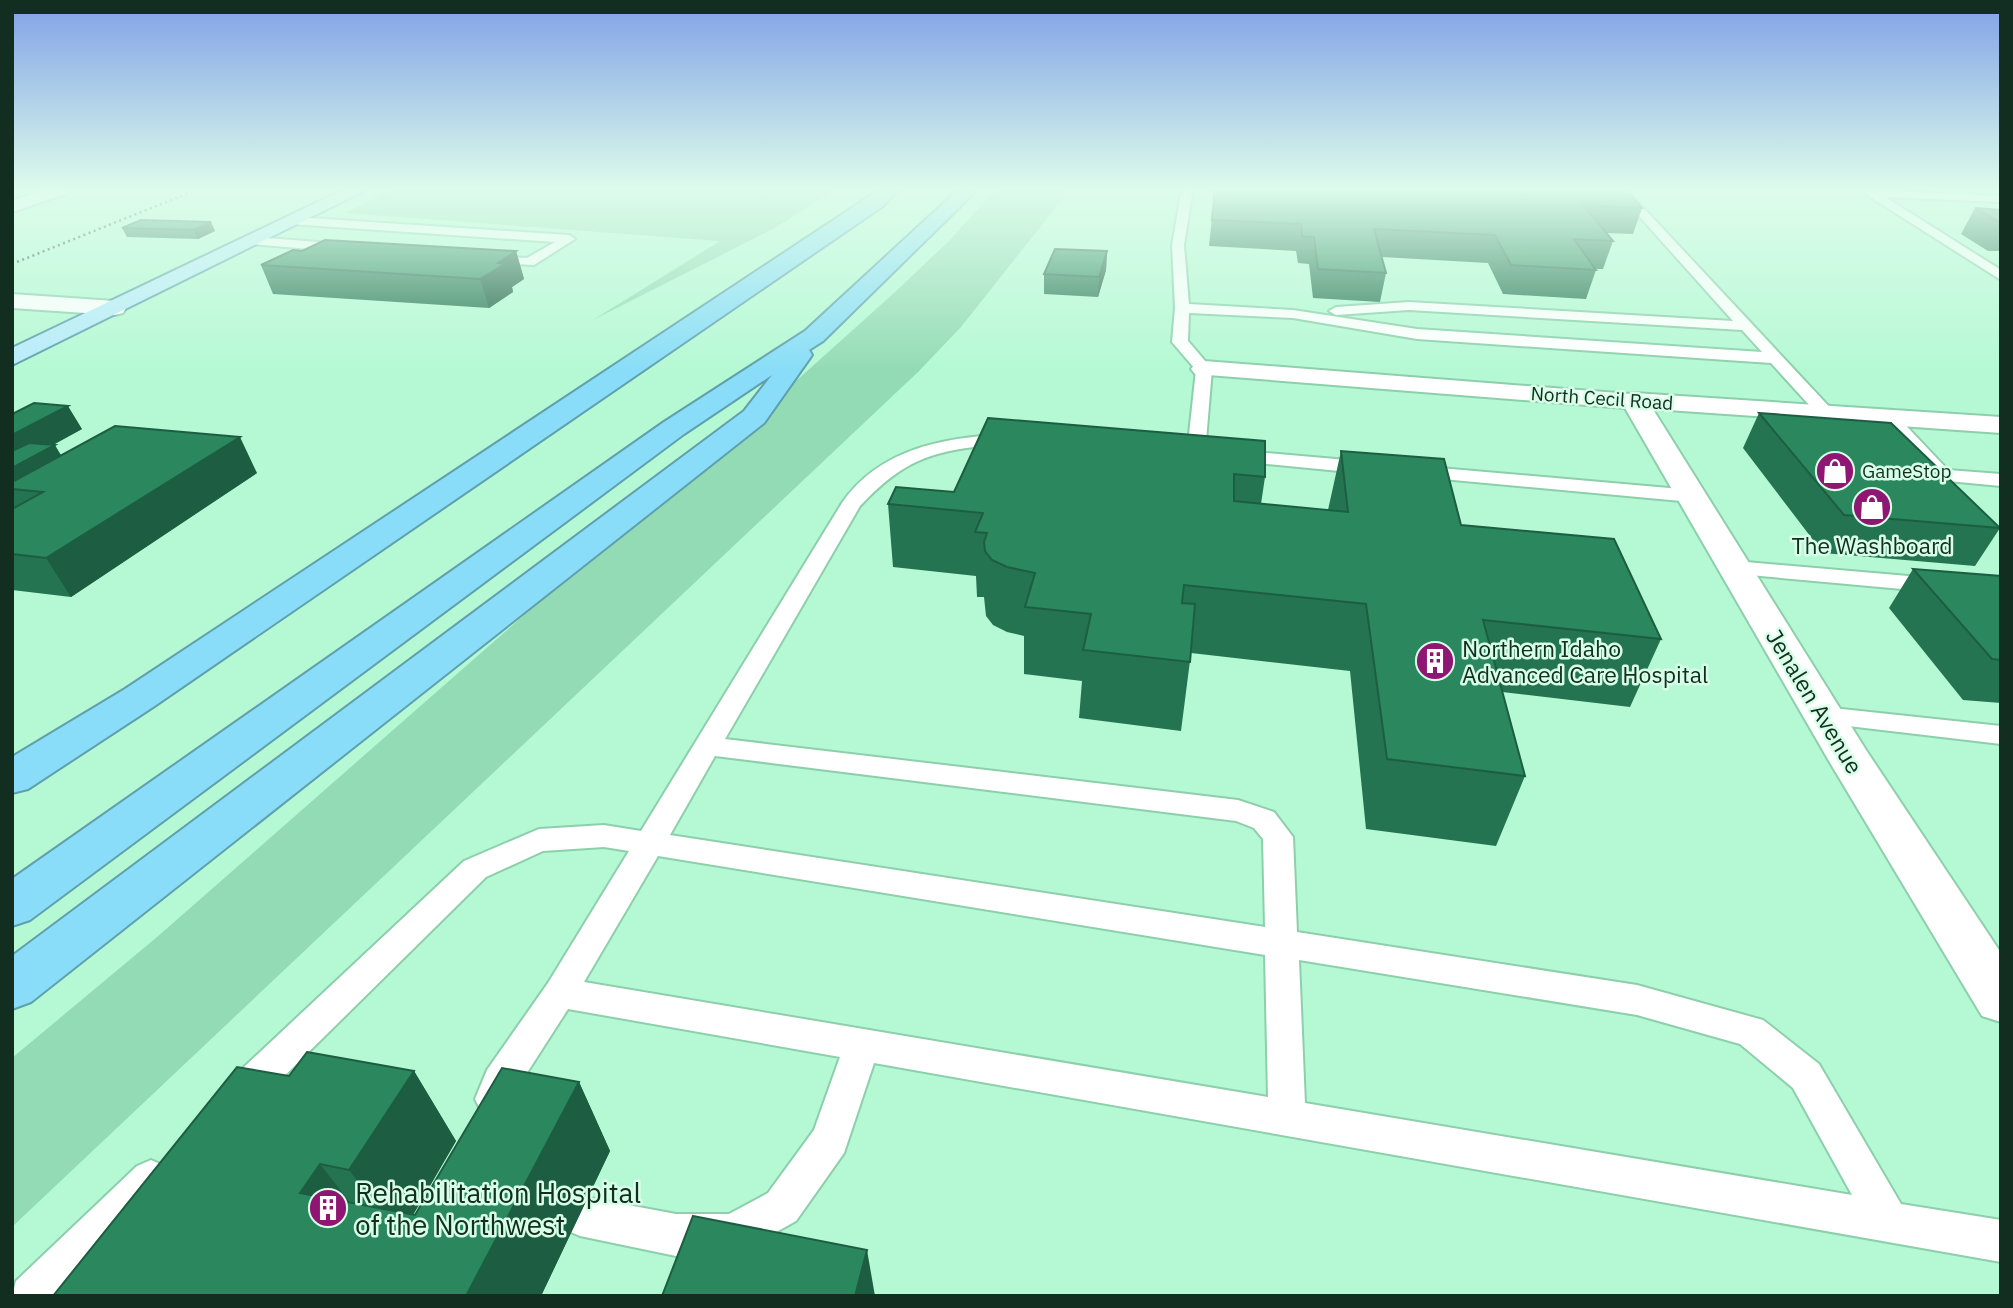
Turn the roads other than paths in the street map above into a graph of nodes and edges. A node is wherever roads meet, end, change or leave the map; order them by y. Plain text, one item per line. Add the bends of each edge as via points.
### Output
1 (237, 249) edge
2 (552, 249) edge
3 (808, 249) edge
4 (906, 249) edge
5 (1178, 249) edge
6 (1675, 249) edge
7 (1958, 249) edge
8 (476, 258) edge
9 (2001, 276) edge
10 (12, 301) edge
11 (115, 308) junction
12 (1182, 308) junction
13 (1293, 314) junction
14 (1746, 326) junction
15 (814, 335) junction
16 (12, 358) edge
17 (1775, 358) junction
18 (1204, 369) junction
19 (1634, 401) junction
20 (1827, 414) junction
21 (1889, 418) junction
22 (2001, 425) edge
23 (1032, 439) edge
24 (1944, 476) junction
25 (2001, 480) edge
26 (1692, 496) junction
27 (1966, 499) edge
28 (1735, 568) junction
29 (2001, 591) edge
30 (139, 698) junction
31 (1823, 716) junction
32 (2001, 735) edge
33 (707, 746) junction
34 (12, 769) edge
35 (12, 778) edge
36 (650, 843) junction
37 (12, 906) edge
38 (1281, 943) junction
39 (12, 986) edge
40 (560, 993) junction
41 (2001, 999) edge
42 (861, 1047) junction
43 (222, 1112) edge
44 (1287, 1119) junction
45 (483, 1135) edge
46 (172, 1160) edge
47 (579, 1216) dead end
48 (1888, 1222) junction
49 (2001, 1241) edge
50 (31, 1296) edge

1 - 11 main road
2 - 8 lane via 529,262
3 - 30 highway
4 - 15 highway
5 - 12 lane
6 - 14 lane
7 - 9 lane
10 - 11 street
11 - 16 main road
12 - 13 lane
12 - 18 lane via 1180,342
13 - 14 lane via 1409,306
13 - 17 lane via 1417,334
14 - 17 lane
15 - 37 highway via 662,436
15 - 39 highway via 754,417
17 - 20 lane
18 - 19 street, North Cecil Road
18 - 26 lane via 1182,452
19 - 20 street, North Cecil Road
19 - 26 street, Jenalen Avenue
20 - 21 street, North Cecil Road
21 - 22 street, North Cecil Road
21 - 24 lane
23 - 33 lane via 976,441 931,450 883,471 852,503
24 - 25 lane
24 - 27 lane
26 - 28 street, Jenalen Avenue
28 - 29 lane
28 - 31 street, Jenalen Avenue
30 - 34 highway
30 - 35 highway
31 - 32 lane
31 - 41 street, Jenalen Avenue
33 - 36 lane
33 - 38 lane via 1238,811 1264,820 1278,836
36 - 38 lane
36 - 40 lane
36 - 43 lane via 604,836 539,840 475,869
38 - 44 lane
38 - 48 lane via 1637,1000 1751,1031 1806,1076
40 - 42 lane
40 - 45 lane via 500,1082
42 - 44 lane
42 - 47 lane via 830,1140 782,1207 733,1235 676,1235
44 - 48 lane
46 - 50 lane
48 - 49 lane

